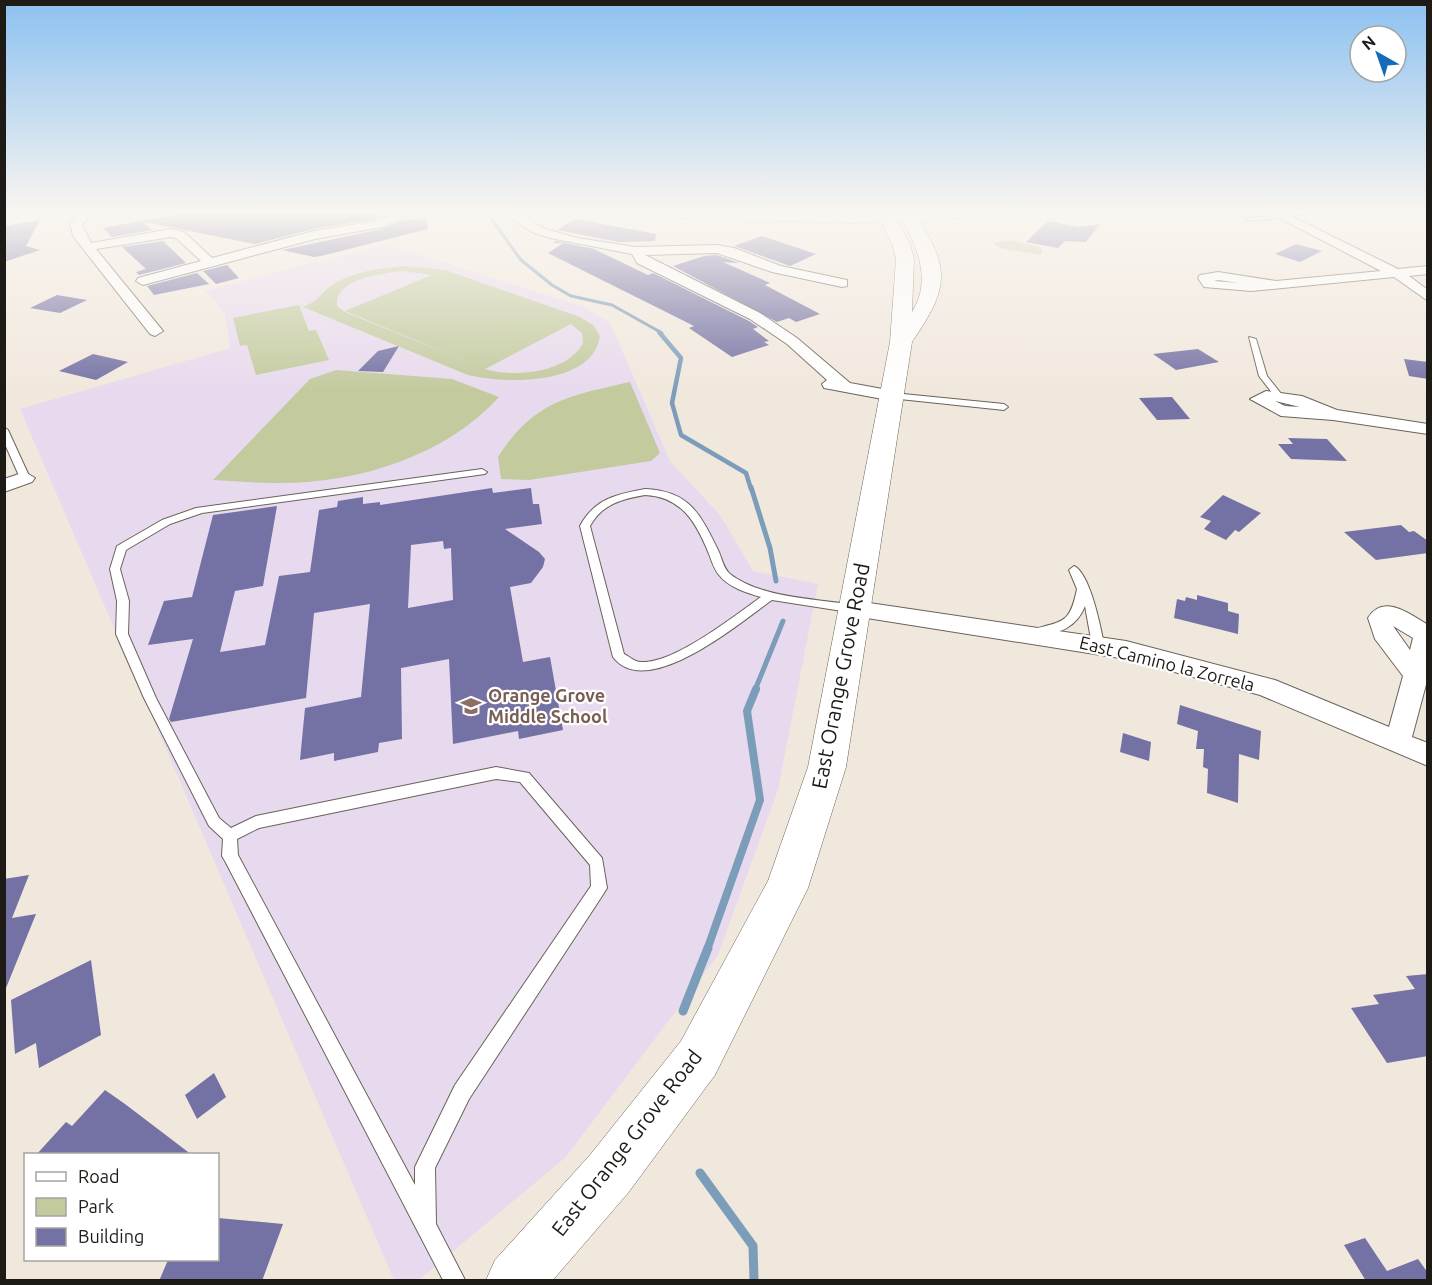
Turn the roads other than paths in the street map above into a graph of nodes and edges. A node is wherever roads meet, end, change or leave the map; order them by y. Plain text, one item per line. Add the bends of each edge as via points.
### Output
1 (107, 272) edge
2 (179, 272) edge
3 (666, 272) edge
4 (791, 272) edge
5 (904, 272) edge
6 (929, 272) edge
7 (1394, 272) edge
8 (1413, 272) edge
9 (1398, 274) junction
10 (142, 281) dead end
11 (842, 283) dead end
12 (1277, 285) dead end
13 (1428, 297) edge
14 (155, 331) dead end
15 (1252, 339) dead end
16 (901, 342) junction
17 (893, 396) junction
18 (1279, 396) joint
19 (1004, 407) dead end
20 (1428, 429) edge
21 (4, 430) edge
22 (482, 472) dead end
23 (25, 478) joint
24 (4, 486) edge
25 (1074, 570) dead end
26 (1083, 590) junction
27 (771, 595) junction
28 (856, 609) junction
29 (1026, 634) junction
30 (1098, 645) junction
31 (1414, 674) dead end
32 (1398, 741) junction
33 (1428, 755) edge
34 (230, 836) junction
35 (426, 1225) junction
36 (454, 1281) edge
37 (515, 1281) edge

1 - 14 street
2 - 10 street
3 - 17 street via 755,316 792,341 812,360 820,380
4 - 11 street
5 - 16 main road, East Orange Grove Road
6 - 16 main road, East Orange Grove Road via 928,302
7 - 9 street
8 - 9 street
9 - 12 street
9 - 13 street
15 - 18 lane via 1263,376
16 - 17 main road, East Orange Grove Road
17 - 19 lane
17 - 28 main road, East Orange Grove Road
18 - 20 street via 1265,395 1259,399 1281,411
21 - 23 lane
22 - 34 lane via 200,510 166,522 122,548 116,569 123,602 122,634 209,814
23 - 24 street
25 - 26 lane
26 - 29 lane via 1080,609 1068,624 1056,630
26 - 30 lane
27 - 27 lane via 711,637 661,665 638,667 619,657 585,526 600,505 615,498 641,493 668,495 693,510 724,575 742,586
27 - 28 lane
28 - 29 street, East Camino la Zorrela
28 - 37 main road, East Orange Grove Road via 827,767 787,888 698,1058 609,1174
29 - 30 street, East Camino la Zorrela
30 - 32 street, East Camino la Zorrela via 1266,687
31 - 32 street
32 - 33 street, East Camino la Zorrela
34 - 35 lane via 230,856
34 - 35 lane via 256,822 496,772 524,777 597,863 599,888 462,1092 425,1167
35 - 36 lane

